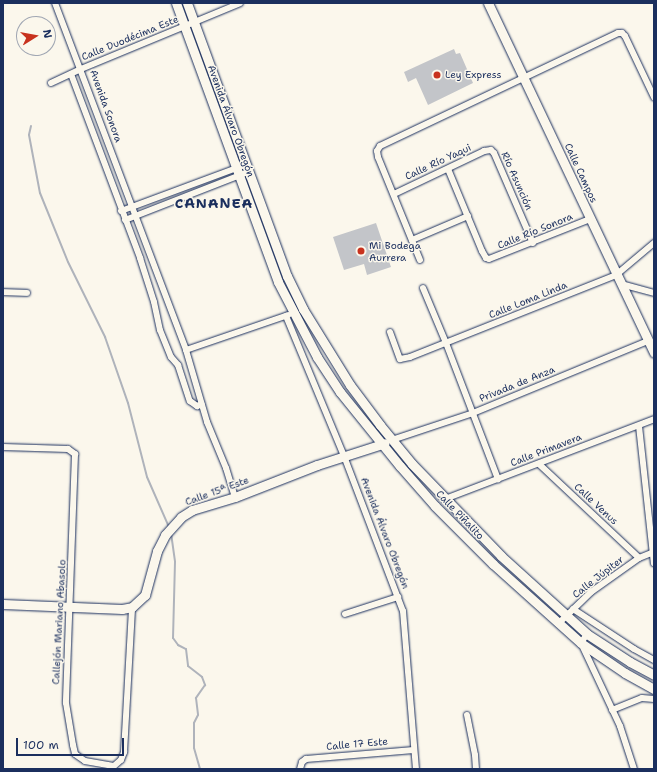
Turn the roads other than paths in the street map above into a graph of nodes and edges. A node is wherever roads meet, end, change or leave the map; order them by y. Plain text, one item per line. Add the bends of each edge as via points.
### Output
1 (55, 3) edge
2 (176, 3) edge
3 (187, 3) edge
4 (240, 3) edge
5 (488, 3) edge
6 (194, 22) junction
7 (184, 26) junction
8 (81, 69) junction
9 (71, 74) junction
10 (524, 76) junction
11 (51, 83) dead end
12 (654, 97) edge
13 (491, 150) joint
14 (246, 169) junction
15 (448, 169) junction
16 (237, 172) junction
17 (394, 194) junction
18 (132, 207) junction
19 (121, 211) junction
20 (135, 216) junction
21 (468, 216) junction
22 (590, 219) junction
23 (125, 220) junction
24 (412, 240) junction
25 (533, 243) junction
26 (654, 243) edge
27 (420, 260) dead end
28 (616, 275) junction
29 (620, 284) junction
30 (423, 288) dead end
31 (3, 292) edge
32 (27, 293) dead end
33 (654, 293) edge
34 (303, 309) junction
35 (290, 314) junction
36 (390, 332) dead end
37 (648, 341) junction
38 (446, 343) junction
39 (186, 350) junction
40 (654, 353) edge
41 (202, 404) junction
42 (473, 413) junction
43 (654, 419) edge
44 (639, 426) junction
45 (392, 440) junction
46 (381, 444) junction
47 (3, 447) edge
48 (344, 456) junction
49 (539, 464) junction
50 (498, 479) junction
51 (235, 497) junction
52 (444, 499) junction
53 (653, 553) edge
54 (639, 558) junction
55 (654, 563) edge
56 (398, 597) junction
57 (3, 604) edge
58 (71, 606) junction
59 (132, 607) junction
60 (573, 608) junction
61 (345, 614) dead end
62 (565, 616) junction
63 (558, 624) junction
64 (587, 634) junction
65 (581, 643) junction
66 (654, 660) edge
67 (654, 675) edge
68 (654, 689) edge
69 (654, 699) edge
70 (612, 710) junction
71 (467, 716) dead end
72 (414, 750) junction
73 (300, 769) edge
74 (416, 769) edge
75 (476, 769) edge
76 (634, 769) edge

1 - 8 street, Avenida Sonora
2 - 7 main road, Avenida Álvaro Obregón
3 - 6 main road, Avenida Álvaro Obregón
4 - 6 street, Calle Duodécima Este
5 - 10 main road, Calle Campos
6 - 7 street, Calle Duodécima Este
6 - 14 main road, Avenida Álvaro Obregón
7 - 8 street, Calle Duodécima Este
7 - 16 main road, Avenida Álvaro Obregón
8 - 9 street, Calle Duodécima Este
8 - 18 street, Avenida Sonora
9 - 11 street, Calle Duodécima Este
9 - 19 street
10 - 12 street via 622,33
10 - 17 street via 380,146 377,151 378,157
10 - 22 main road, Calle Campos
13 - 15 street, Calle Río Yaqui
13 - 25 street, Río Asunción
14 - 16 street
14 - 34 main road, Avenida Álvaro Obregón via 287,276
15 - 17 street, Calle Río Yaqui
15 - 21 street
16 - 18 street
16 - 20 street
16 - 35 main road, Avenida Álvaro Obregón
17 - 24 street
18 - 19 street
18 - 20 street, Avenida Sonora
19 - 23 street
20 - 23 street
20 - 39 street, Avenida Sonora
21 - 24 street
21 - 25 street, Calle Río Sonora via 486,258
22 - 25 street, Calle Río Sonora
22 - 28 main road, Calle Campos
23 - 41 street via 140,258 160,330 171,357 178,365 190,401 197,406
24 - 27 street
26 - 28 street, Calle Loma Linda
28 - 29 main road, Calle Campos
28 - 38 street, Calle Loma Linda
29 - 33 street
29 - 37 main road, Calle Campos
30 - 38 street
31 - 32 street
34 - 35 street
34 - 45 main road, Calle Piñalito via 350,385
35 - 39 street
35 - 46 main road, Calle Piñalito via 340,392
35 - 48 street, Avenida Álvaro Obregón
36 - 38 street, Calle Loma Linda via 400,359
37 - 40 main road, Calle Campos
37 - 42 street, Privada de Anza
38 - 42 street
39 - 41 street
41 - 51 street
42 - 45 street, Privada de Anza
42 - 50 street
43 - 44 street, Calle Primavera
44 - 49 street, Calle Primavera
44 - 53 street
45 - 46 main road, Calle 15ª Este
45 - 52 main road, Calle Piñalito
46 - 48 main road, Calle 15ª Este
46 - 63 main road, Calle Piñalito via 435,506
47 - 58 street, Callejón Mariano Abasolo via 68,449 75,454
48 - 51 main road, Calle 15ª Este
48 - 56 street, Avenida Álvaro Obregón
49 - 50 street, Calle Primavera
49 - 54 street, Calle Venus
50 - 52 street, Calle Primavera
51 - 59 main road, Calle 15ª Este via 192,510 172,525 158,551 145,595
52 - 62 main road, Calle Piñalito
53 - 54 street, Calle Júpiter
53 - 55 street
54 - 60 street, Calle Júpiter
56 - 61 street
56 - 72 street, Avenida Álvaro Obregón via 405,625
57 - 58 main road
58 - 59 main road
58 - 59 street, Callejón Mariano Abasolo via 66,703 69,731 75,754 80,759 107,766 114,766 121,760 124,752
60 - 62 street, Calle Júpiter
60 - 66 street
62 - 63 street, Calle Júpiter
62 - 64 main road, Calle Piñalito
63 - 65 main road, Calle Piñalito
64 - 65 street
64 - 67 main road, Calle Piñalito
65 - 68 main road, Calle Piñalito
65 - 70 street
69 - 70 street via 642,698
70 - 76 street via 625,739
71 - 75 street
72 - 73 street, Calle 17 Este via 306,759
72 - 74 street, Avenida Álvaro Obregón

